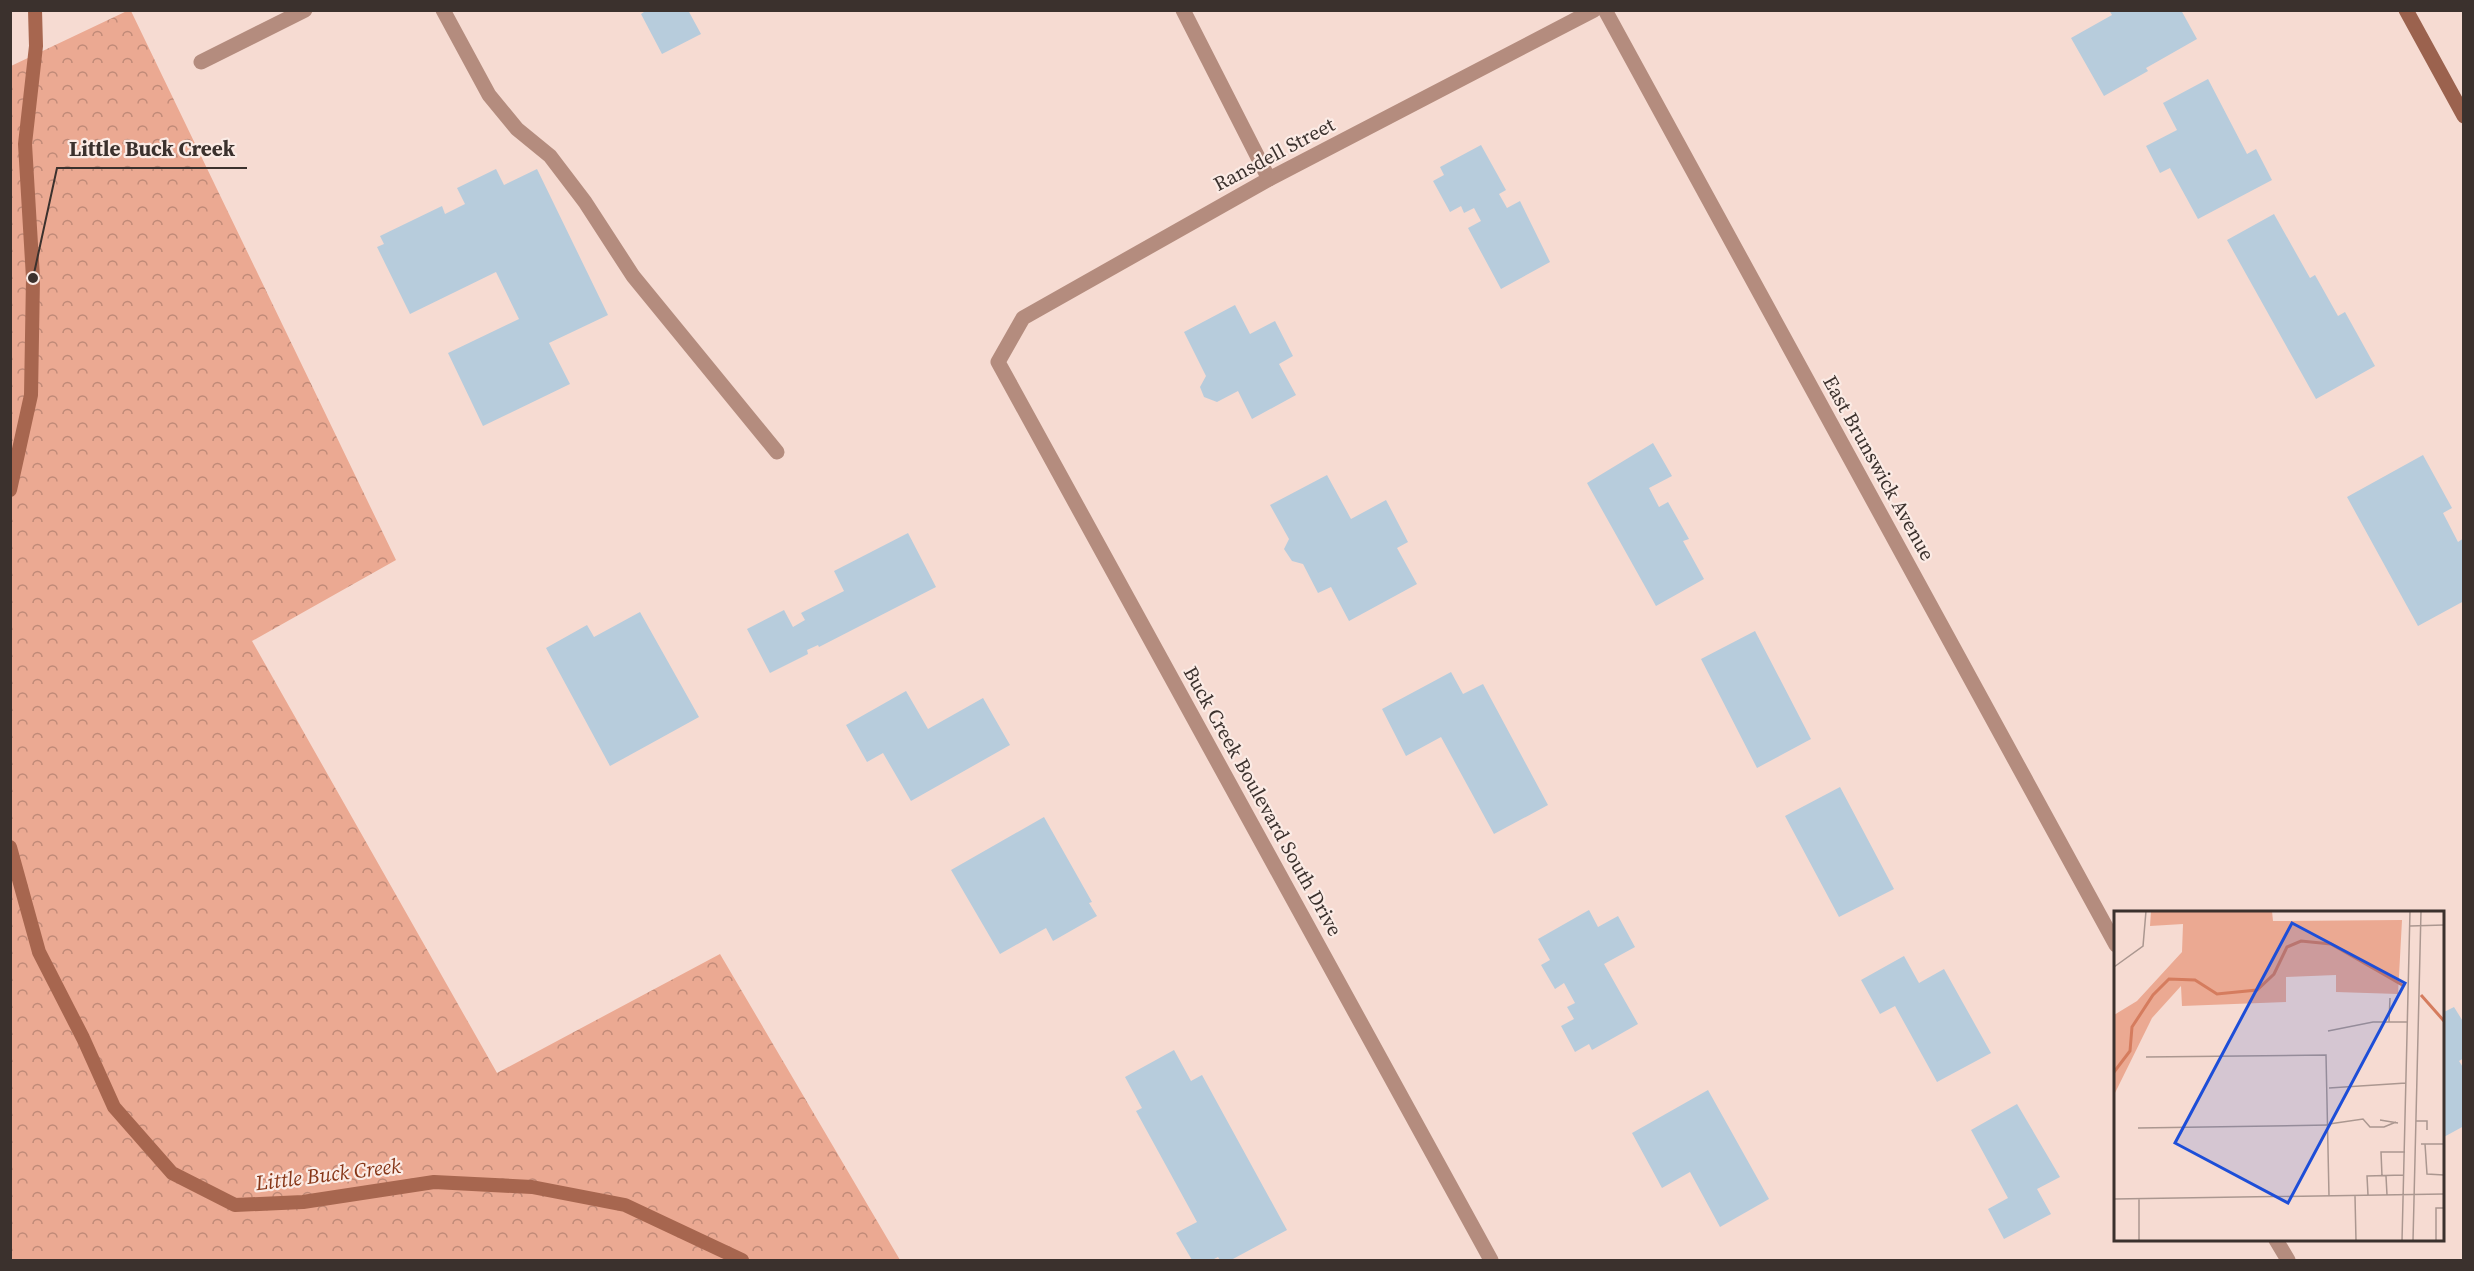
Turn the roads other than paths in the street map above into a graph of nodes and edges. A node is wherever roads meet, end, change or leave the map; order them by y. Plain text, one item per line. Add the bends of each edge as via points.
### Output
1 (305, 10) edge
2 (443, 10) edge
3 (1183, 10) edge
4 (1605, 10) edge
5 (2406, 10) edge
6 (1589, 12) edge
7 (201, 62) dead end
8 (2463, 116) edge
9 (1269, 179) junction
10 (998, 362) joint
11 (777, 452) dead end
12 (2114, 943) edge
13 (2277, 1241) edge
14 (1491, 1260) edge
15 (2288, 1260) edge

1 - 7 street
2 - 11 street via 489,95 517,129 550,156 633,276
3 - 9 street
4 - 12 street, East Brunswick Avenue
5 - 8 main road
6 - 9 street, Ransdell Street
9 - 10 street, Ransdell Street via 1023,318
10 - 14 street, Buck Creek Boulevard South Drive
13 - 15 street

